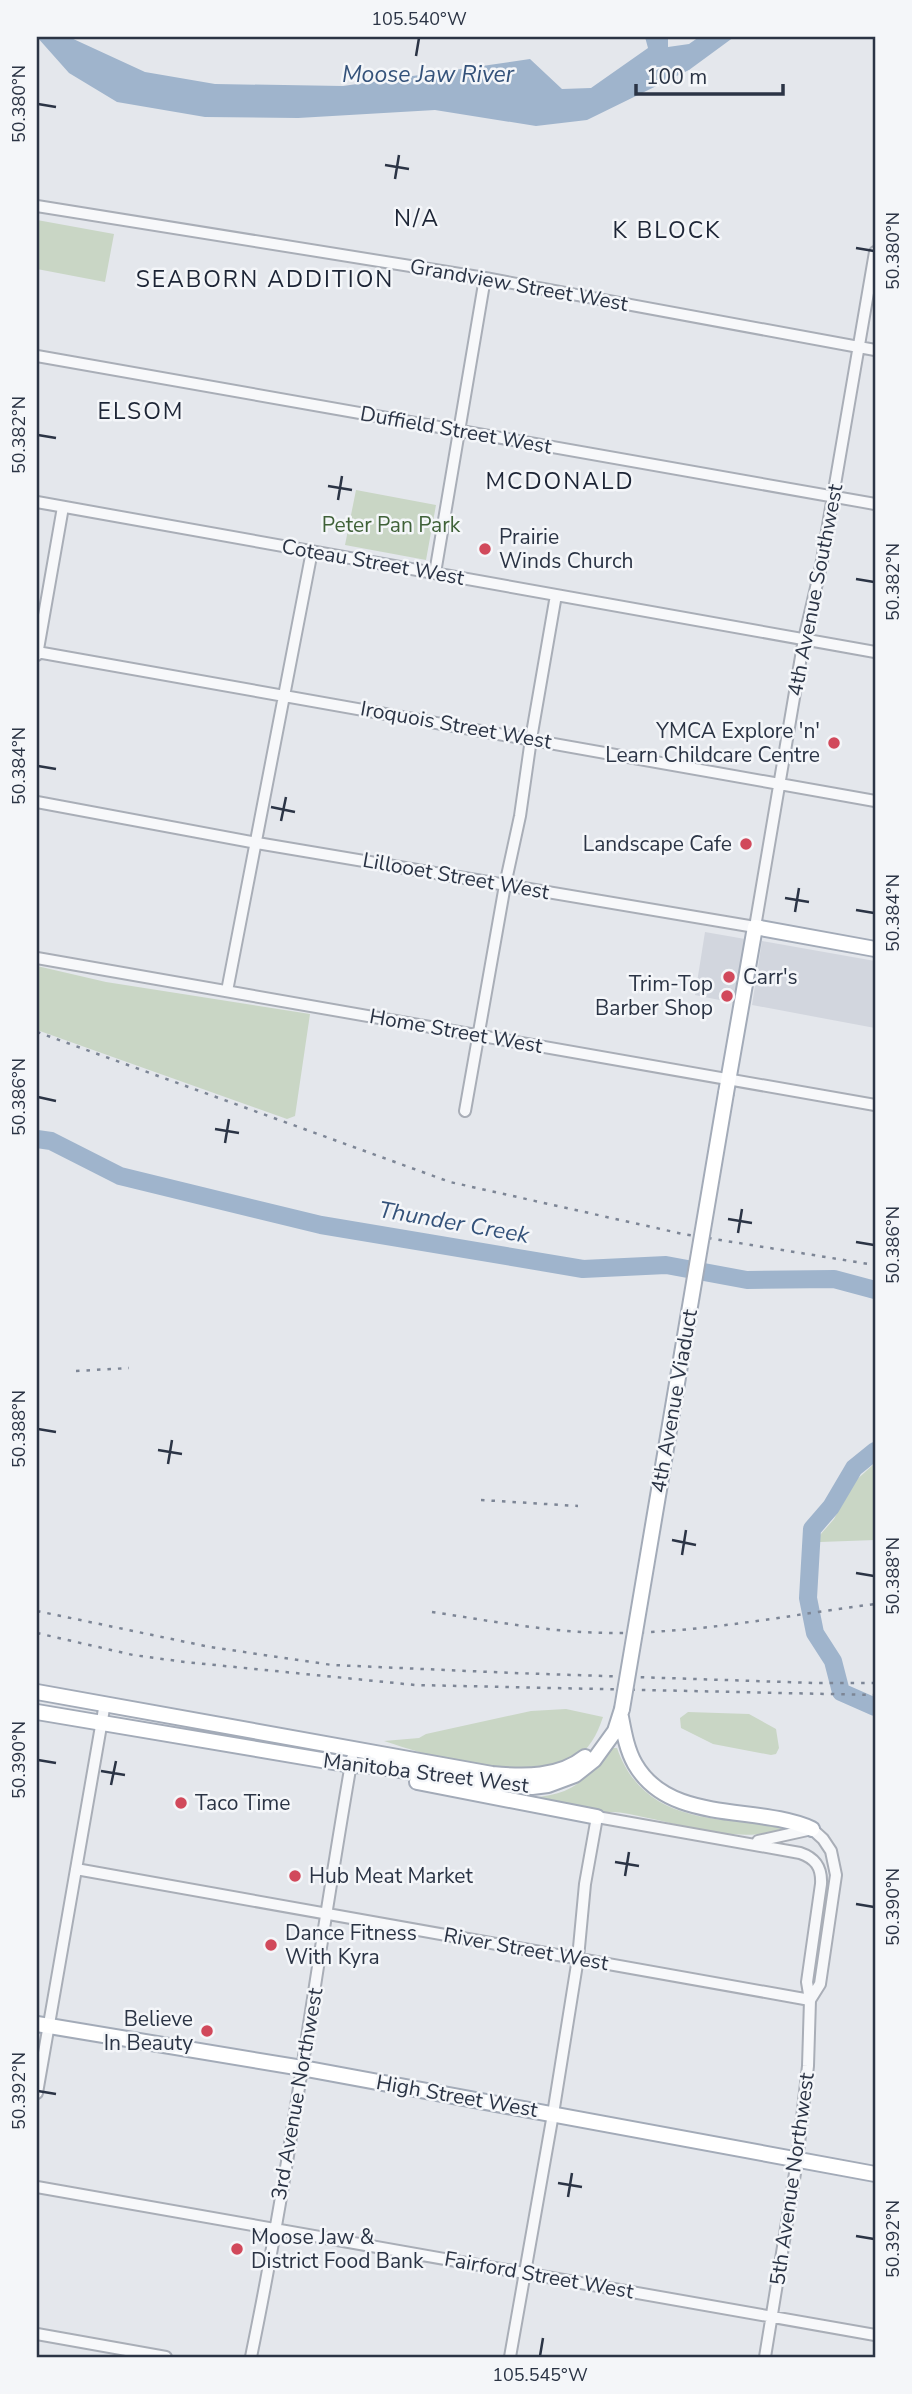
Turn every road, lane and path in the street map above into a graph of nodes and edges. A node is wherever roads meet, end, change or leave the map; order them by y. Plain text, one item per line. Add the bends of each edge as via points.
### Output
1 (37, 206) edge
2 (875, 252) edge
3 (485, 278) junction
4 (860, 348) junction
5 (875, 350) edge
6 (37, 356) edge
7 (459, 431) junction
8 (833, 497) junction
9 (37, 502) edge
10 (875, 504) edge
11 (63, 506) junction
12 (312, 551) junction
13 (435, 573) junction
14 (556, 595) junction
15 (804, 639) junction
16 (875, 652) edge
17 (37, 653) edge
18 (285, 695) junction
19 (531, 738) junction
20 (780, 782) junction
21 (875, 801) edge
22 (37, 802) edge
23 (257, 842) junction
24 (505, 885) junction
25 (755, 927) junction
26 (875, 949) edge
27 (37, 958) edge
28 (227, 991) junction
29 (479, 1035) junction
30 (728, 1086) junction
31 (875, 1105) edge
32 (465, 1111) dead end
33 (37, 1692) edge
34 (106, 1703) junction
35 (37, 1712) edge
36 (622, 1713) junction
37 (102, 1723) junction
38 (354, 1748) junction
39 (351, 1765) junction
40 (597, 1817) junction
41 (812, 1829) junction
42 (744, 1841) junction
43 (76, 1869) junction
44 (325, 1914) junction
45 (578, 1958) junction
46 (810, 2000) junction
47 (43, 2025) edge
48 (302, 2068) junction
49 (37, 2093) edge
50 (553, 2114) junction
51 (797, 2161) junction
52 (875, 2174) edge
53 (37, 2187) edge
54 (275, 2229) junction
55 (524, 2273) junction
56 (772, 2317) junction
57 (37, 2334) edge
58 (875, 2334) edge
59 (166, 2357) edge
60 (251, 2357) edge
61 (510, 2357) edge
62 (765, 2357) edge

1 - 3 street, Grandview Street West
2 - 4 street, 4th Avenue Southwest
3 - 4 street, Grandview Street West
3 - 7 street
4 - 5 street, Grandview Street West
4 - 8 street, 4th Avenue Southwest
6 - 7 street, Duffield Street West
7 - 8 street, Duffield Street West
7 - 13 street
8 - 10 street, Duffield Street West
8 - 15 street, 4th Avenue Southwest
9 - 11 street, Coteau Street West
11 - 12 street, Coteau Street West
11 - 17 street
12 - 13 street, Coteau Street West
12 - 18 street
13 - 14 street, Coteau Street West
14 - 15 street, Coteau Street West
14 - 19 street
15 - 16 street, Coteau Street West
15 - 20 street, 4th Avenue Southwest
17 - 18 street, Iroquois Street West
18 - 19 street, Iroquois Street West
18 - 23 street
19 - 20 street, Iroquois Street West
19 - 24 street
20 - 21 street, Iroquois Street West
20 - 25 street, 4th Avenue Southwest
22 - 23 street, Lillooet Street West
23 - 24 street, Lillooet Street West
23 - 28 street
24 - 25 street, Lillooet Street West
24 - 29 street
25 - 26 main road, Lillooet Street West
25 - 30 main road, 4th Avenue Southwest
27 - 28 street, Home Street West
28 - 29 street, Home Street West
29 - 30 street, Home Street West
29 - 32 street
30 - 31 street, Home Street West
30 - 36 main road, 4th Avenue Viaduct, bridge
33 - 34 main road, Manitoba Street West
34 - 37 street
34 - 38 main road, Manitoba Street West
35 - 37 main road, Manitoba Street West
36 - 38 main road, Manitoba Street West via 582,1759 565,1769 541,1774 492,1774
36 - 39 main road, Manitoba Street West via 594,1760 575,1775 548,1785 492,1784
36 - 41 main road via 635,1764 665,1793 695,1805 789,1820
37 - 39 main road, Manitoba Street West
37 - 43 street
38 - 39 street, 3rd Avenue Northwest
39 - 40 main road
39 - 44 street, 3rd Avenue Northwest
40 - 42 street
40 - 45 street
41 - 42 street
41 - 46 street, 5th Avenue Northwest via 831,1851 836,1875 820,1984
42 - 46 street, 5th Avenue Northwest via 805,1854 817,1864 821,1874 807,1982
43 - 44 street, River Street West
43 - 47 street
44 - 45 street, River Street West
44 - 48 street, 3rd Avenue Northwest
45 - 46 street, River Street West
45 - 50 street
46 - 51 street, 5th Avenue Northwest
47 - 48 main road, High Street West
47 - 49 street
48 - 50 main road, High Street West
48 - 54 street, 3rd Avenue Northwest
50 - 51 main road, High Street West
50 - 55 street
51 - 52 main road, High Street West
51 - 56 street, 5th Avenue Northwest
53 - 54 street, Fairford Street West
54 - 55 street, Fairford Street West
54 - 60 street, 3rd Avenue Northwest
55 - 56 street, Fairford Street West
55 - 61 street
56 - 58 street, Fairford Street West
56 - 62 street, 5th Avenue Northwest
57 - 59 street

